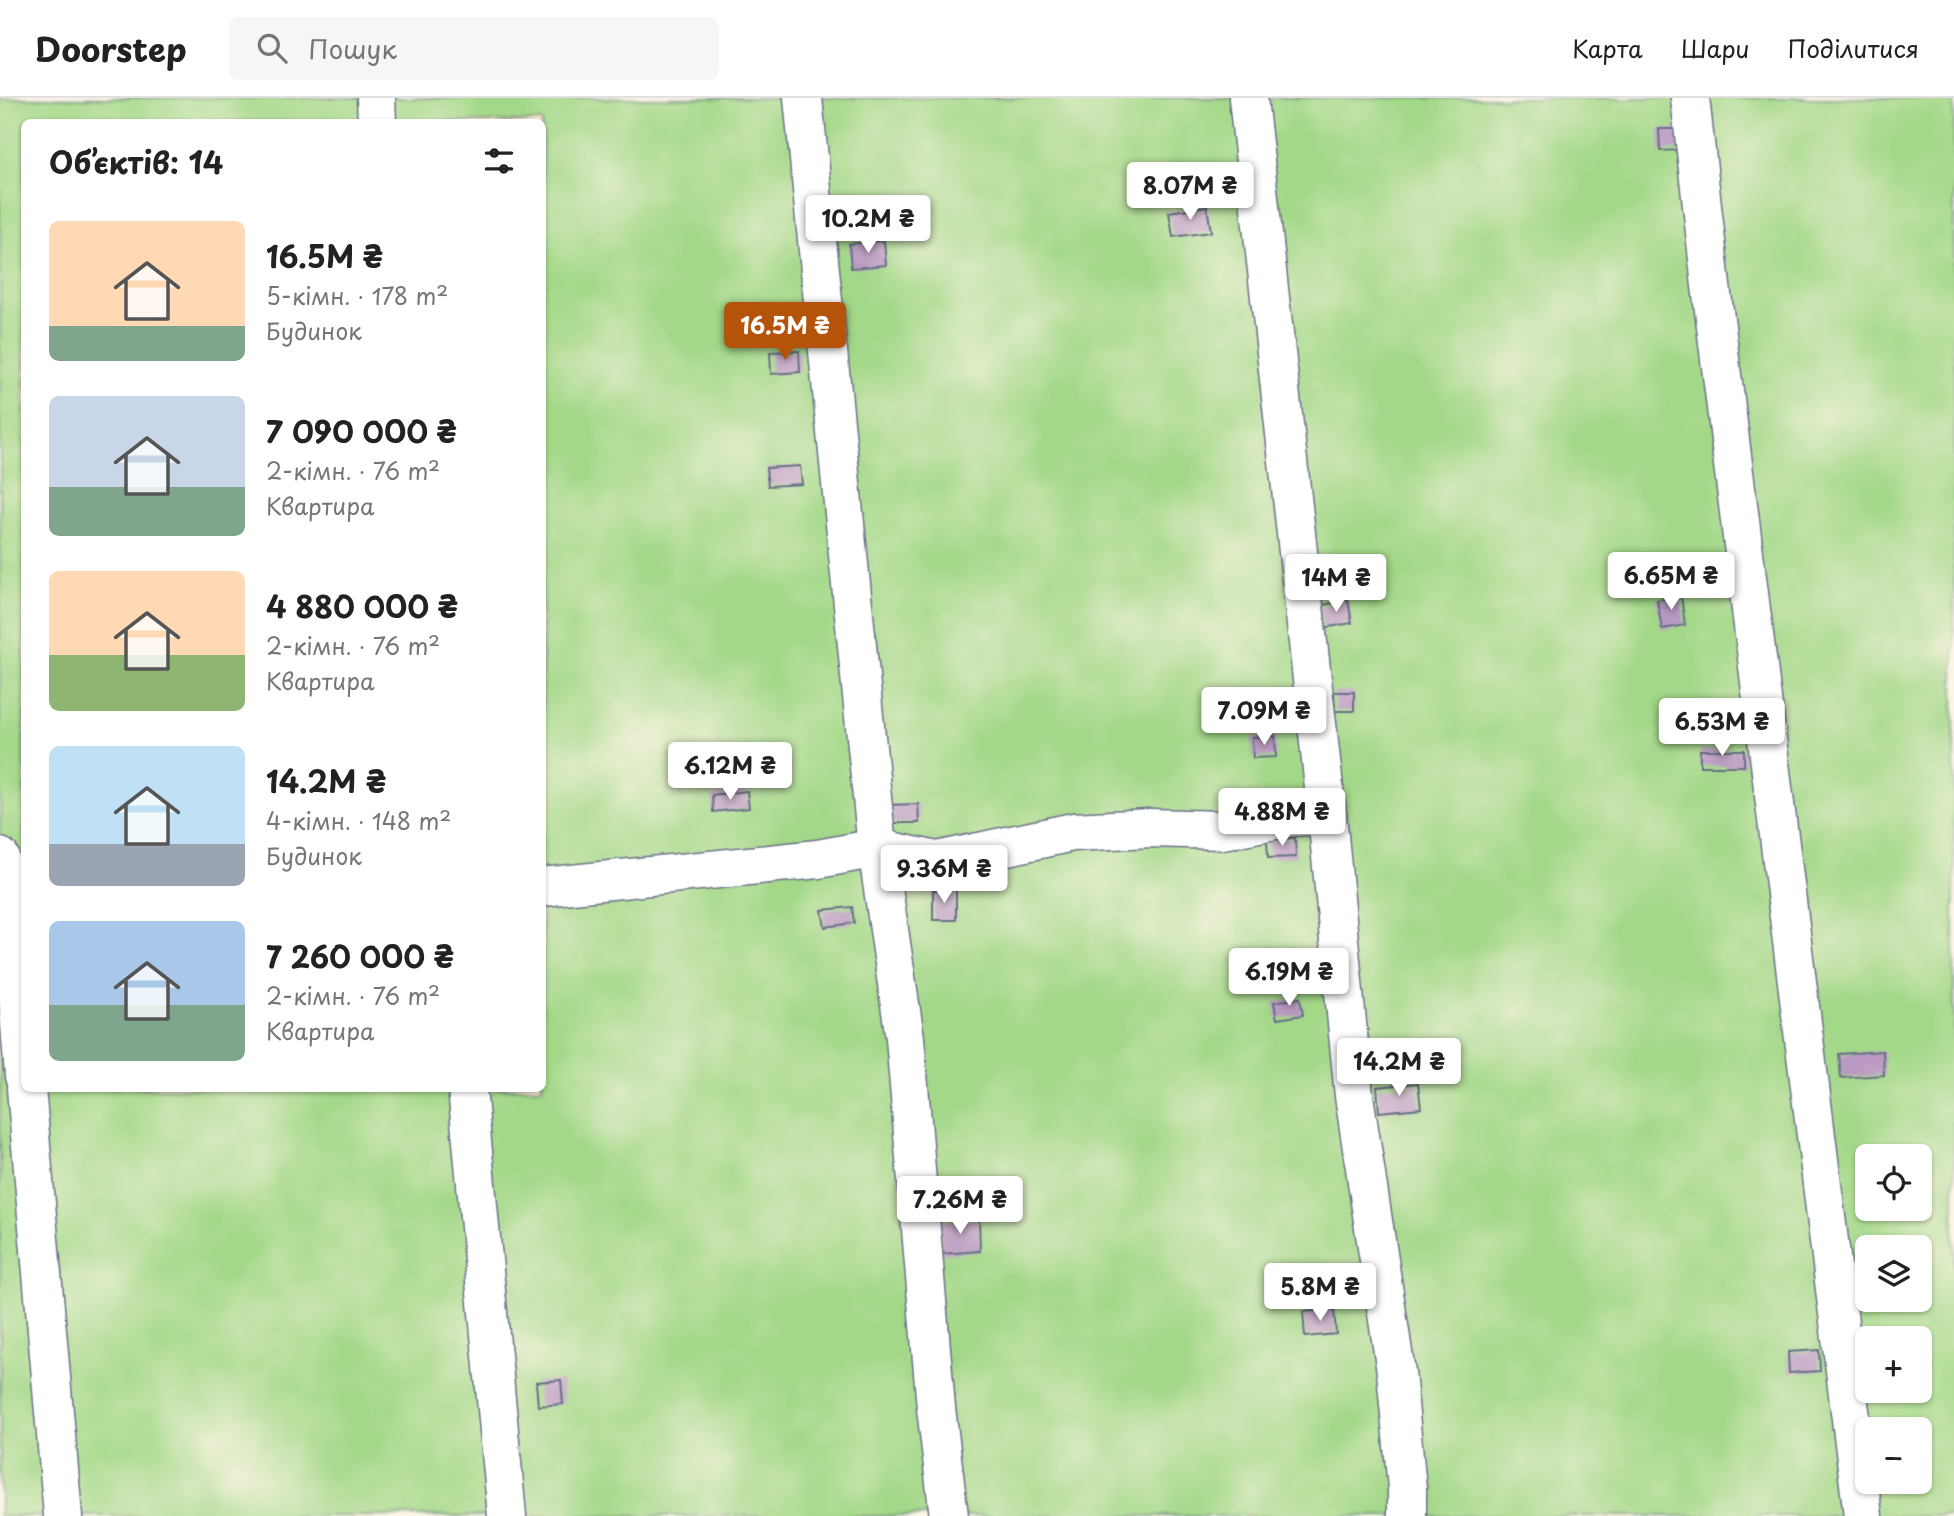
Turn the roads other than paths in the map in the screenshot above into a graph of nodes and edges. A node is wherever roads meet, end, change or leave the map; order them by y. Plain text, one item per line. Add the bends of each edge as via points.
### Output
1 (376, 98) edge
2 (803, 98) edge
3 (1248, 98) edge
4 (1690, 98) edge
5 (377, 119) edge
6 (1327, 815) junction
7 (877, 848) junction
8 (0, 857) edge
9 (546, 887) edge
10 (21, 994) edge
11 (26, 1092) edge
12 (467, 1092) edge
13 (63, 1516) edge
14 (507, 1516) edge
15 (950, 1516) edge
16 (1407, 1516) edge
17 (1863, 1516) edge

1 - 5 lane
2 - 7 lane
3 - 6 lane
4 - 17 lane
6 - 7 lane via 1222,830 1073,832 937,861
6 - 16 lane via 1353,1096 1396,1372
7 - 9 lane via 818,859
7 - 15 lane via 905,1038 936,1408
8 - 10 lane
11 - 13 lane
12 - 14 lane

